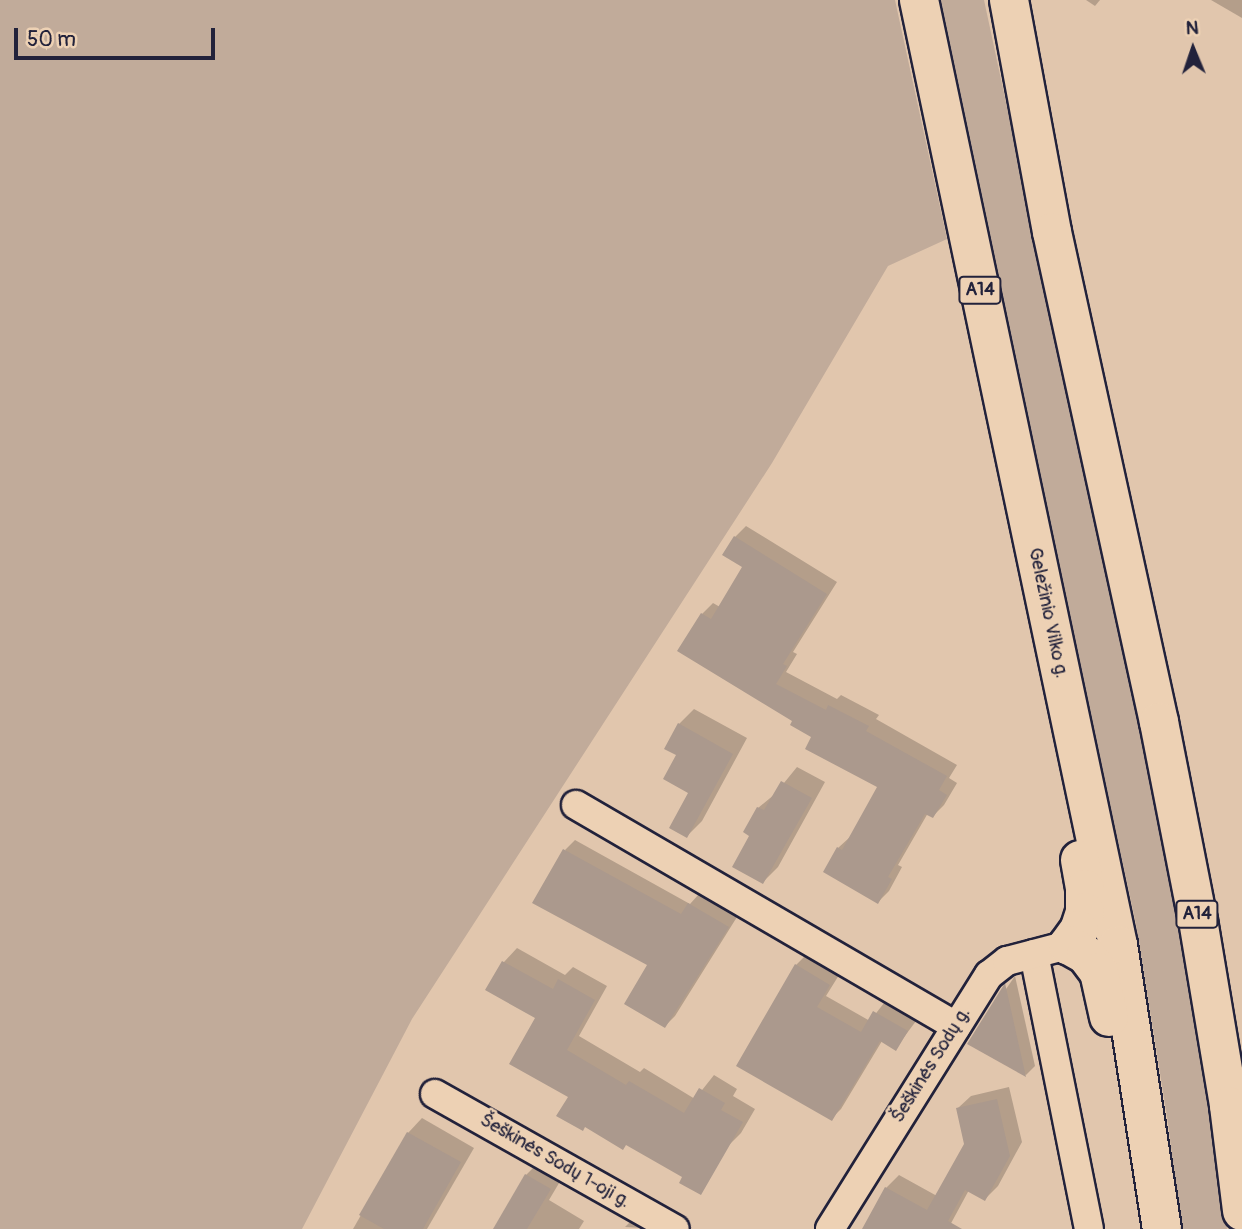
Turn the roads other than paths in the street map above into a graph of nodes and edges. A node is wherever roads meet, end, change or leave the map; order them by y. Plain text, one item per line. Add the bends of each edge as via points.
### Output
1 (919, 0) edge
2 (1009, 0) edge
3 (1072, 725) junction
4 (576, 805) dead end
5 (1051, 949) junction
6 (956, 1026) junction
7 (435, 1094) dead end
8 (1149, 1145) junction
9 (1242, 1211) edge
10 (675, 1229) edge
11 (830, 1229) edge
12 (1090, 1229) edge
13 (1162, 1229) edge

1 - 3 highway, Geležinio Vilko g. / A14
2 - 9 highway, A14 via 1052,232 1198,920
3 - 5 highway via 1068,798 1085,889 1082,921
3 - 8 highway, Geležinio Vilko g. / A14 via 1118,945
4 - 6 street
5 - 6 street, Šeškinės Sodų g. via 998,965
5 - 8 highway via 1086,955 1099,972 1120,1080
5 - 12 street
6 - 11 street, Šeškinės Sodų g.
7 - 10 street, Šeškinės Sodų 1-oji g.
8 - 13 highway, Geležinio Vilko g. / A14

